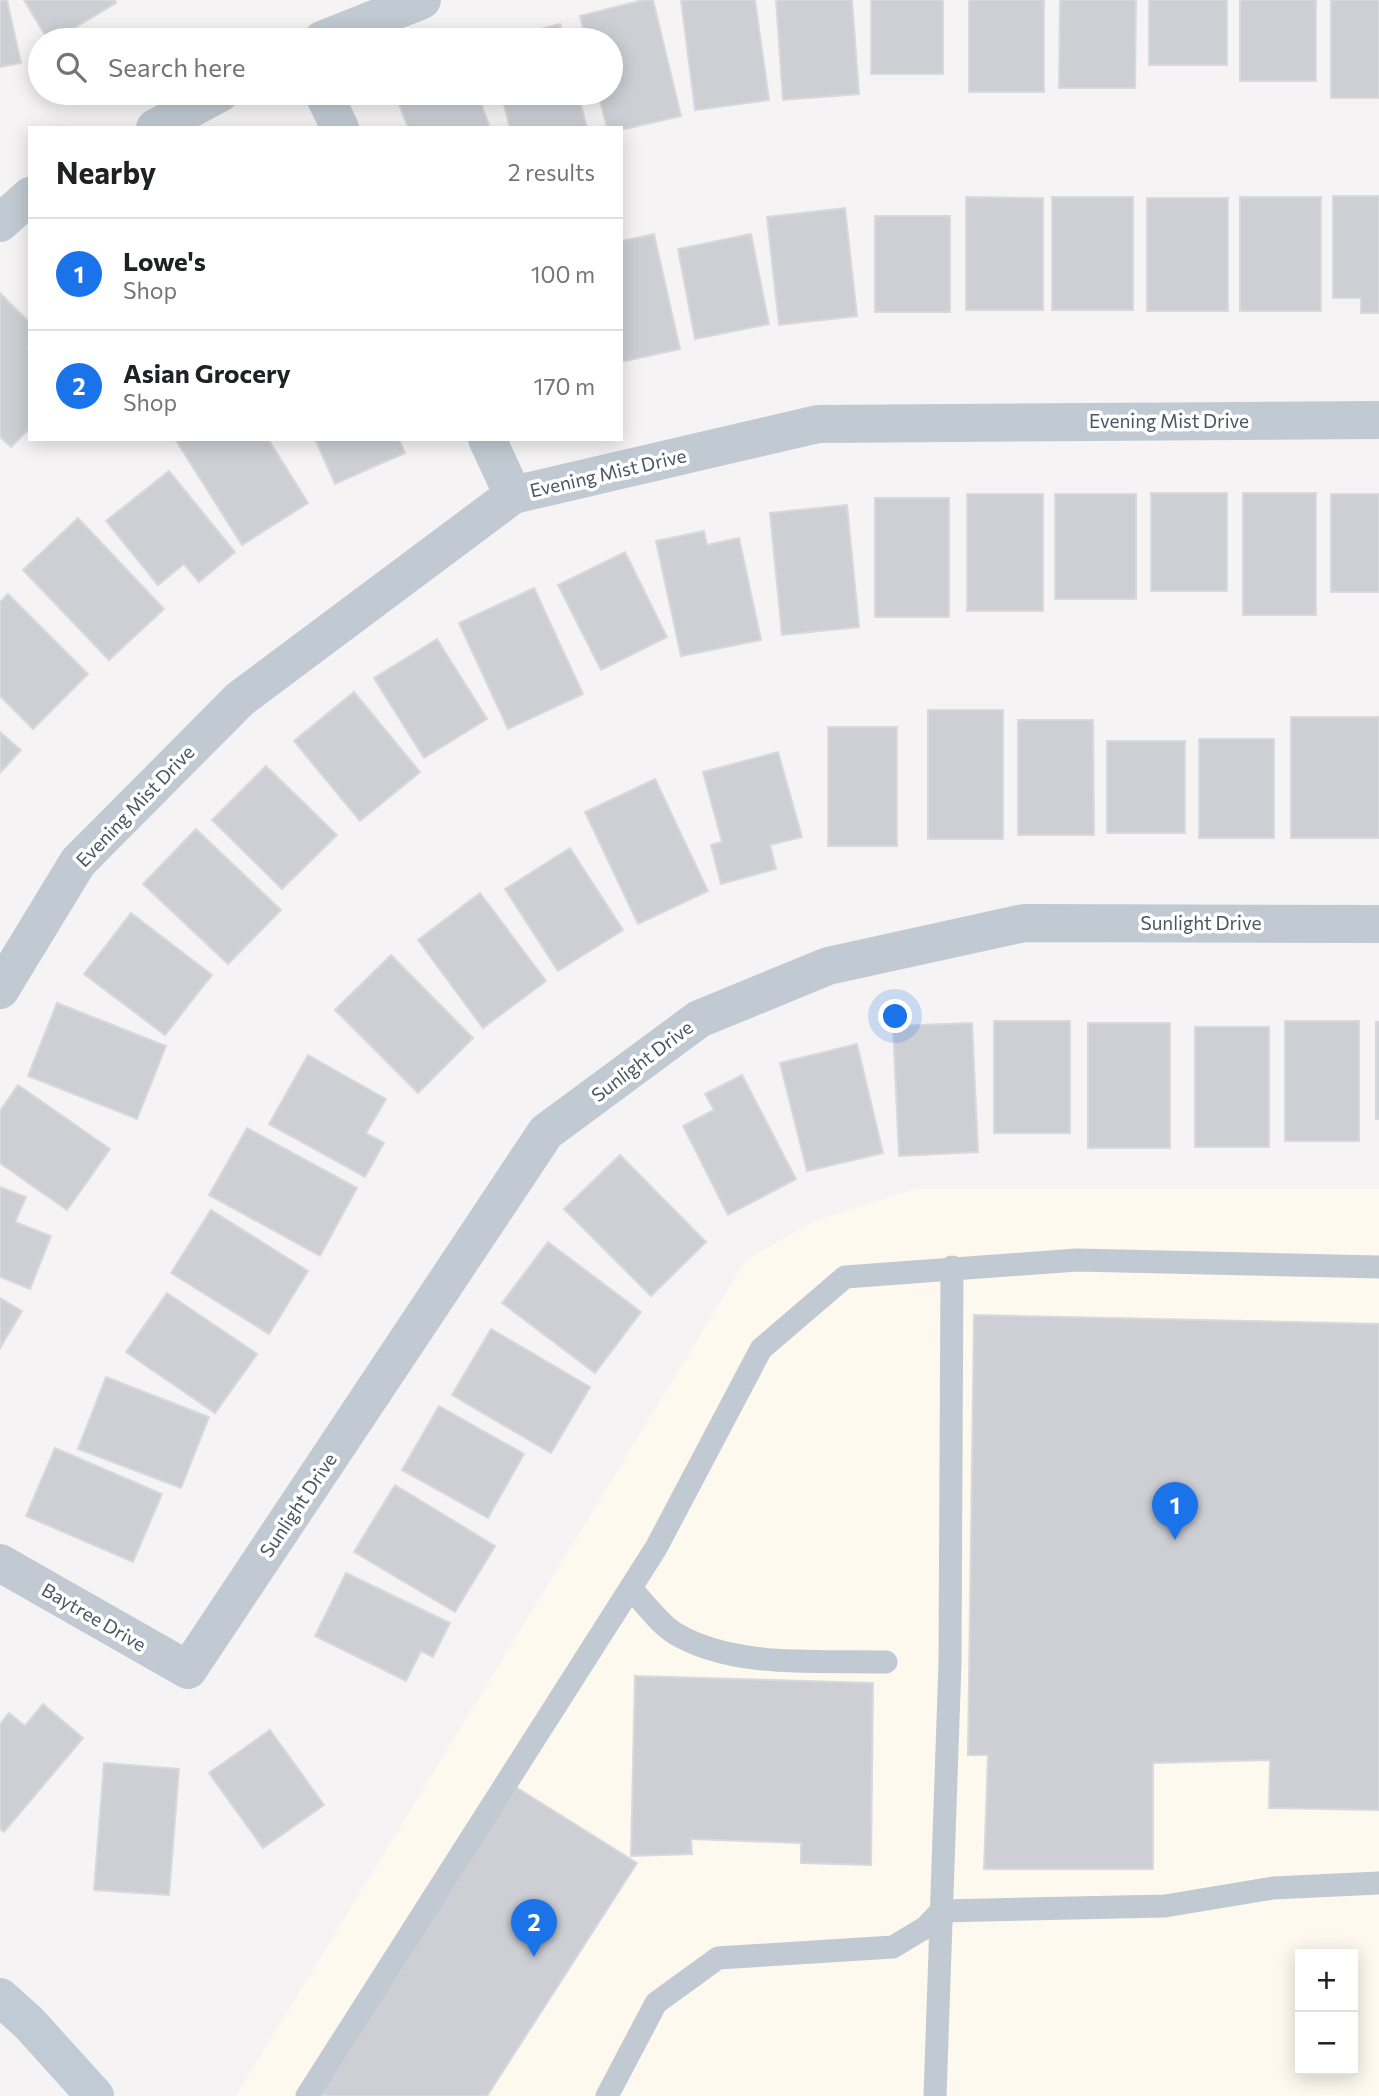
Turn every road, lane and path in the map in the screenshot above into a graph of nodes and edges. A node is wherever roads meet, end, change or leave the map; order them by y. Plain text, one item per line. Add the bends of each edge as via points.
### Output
1 (422, 0) edge
2 (352, 28) edge
3 (198, 105) edge
4 (329, 105) edge
5 (159, 126) edge
6 (339, 126) edge
7 (28, 198) edge
8 (0, 223) edge
9 (1379, 420) edge
10 (487, 441) edge
11 (513, 495) junction
12 (1379, 924) edge
13 (0, 990) edge
14 (1379, 1267) edge
15 (952, 1268) junction
16 (0, 1563) edge
17 (631, 1589) junction
18 (886, 1662) dead end
19 (188, 1670) joint
20 (1379, 1883) edge
21 (941, 1911) junction
22 (0, 1997) edge
23 (95, 2096) edge
24 (307, 2096) edge
25 (607, 2096) edge
26 (935, 2096) edge

1 - 2 street
3 - 5 street
4 - 6 street
7 - 8 street
9 - 11 street, Evening Mist Drive via 818,424
10 - 11 street
11 - 13 street, Evening Mist Drive via 240,699 78,862
12 - 19 street, Sunlight Drive via 1024,923 828,966 699,1018 546,1132
14 - 15 lane via 1077,1259
15 - 17 lane via 845,1278 761,1349
15 - 21 lane via 950,1663
16 - 19 street, Baytree Drive
17 - 18 lane via 674,1632 712,1651
17 - 24 lane
20 - 21 lane via 1273,1888 1165,1906
21 - 25 lane via 926,1927 893,1947 718,1958 656,2003
21 - 26 lane
22 - 23 street

